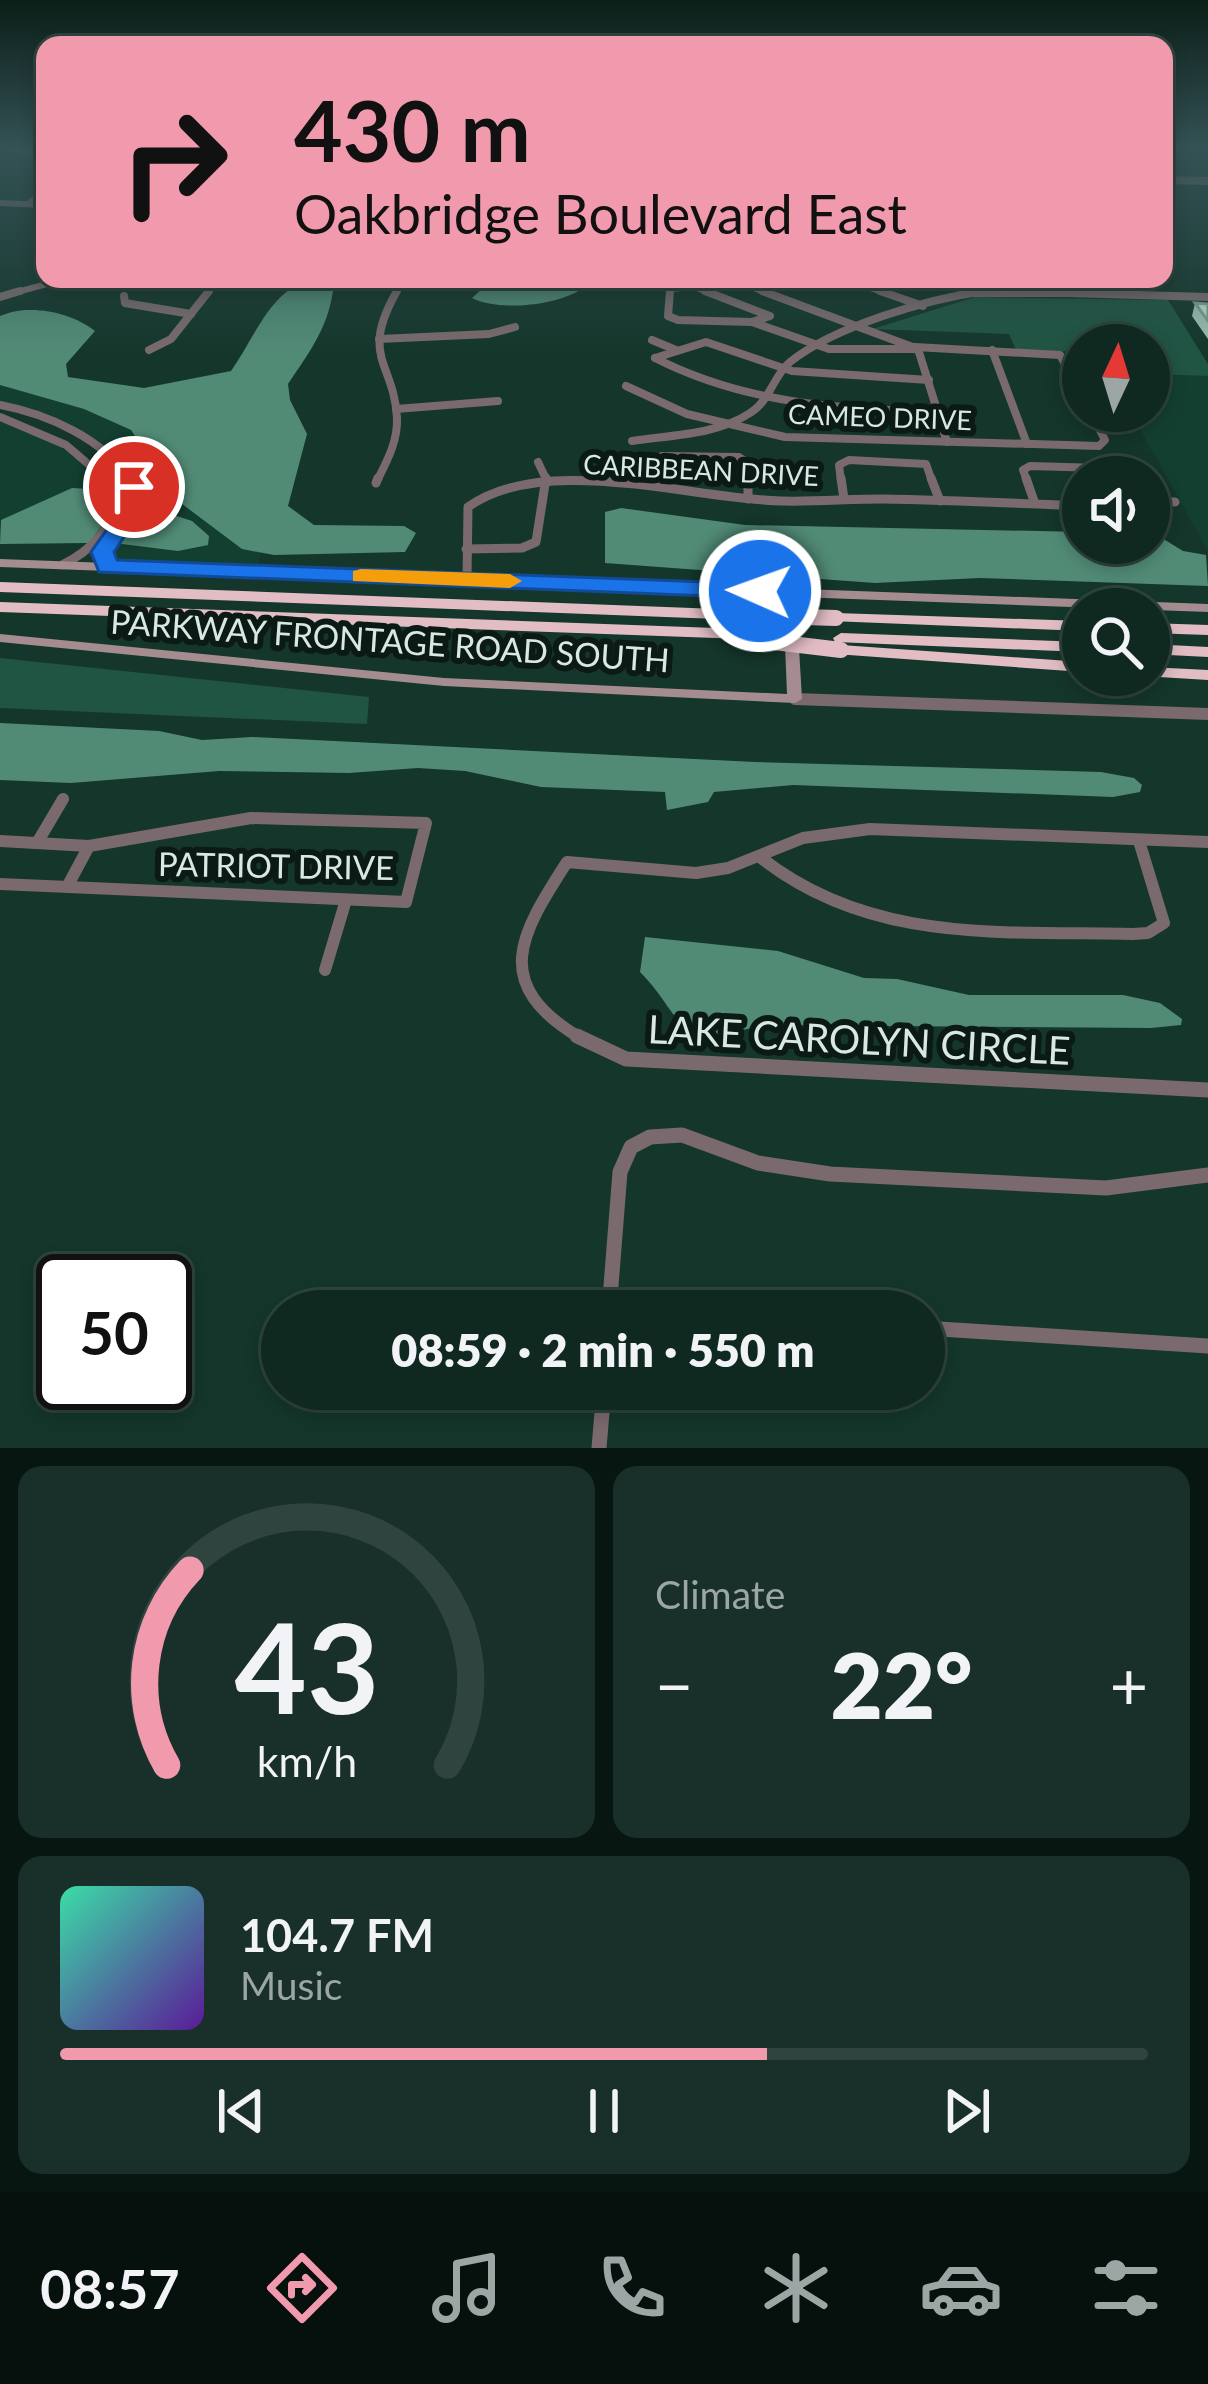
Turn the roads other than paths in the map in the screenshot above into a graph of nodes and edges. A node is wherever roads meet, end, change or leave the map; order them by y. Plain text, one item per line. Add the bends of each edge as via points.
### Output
1 (36, 282) edge
2 (36, 286) edge
3 (212, 288) edge
4 (399, 288) edge
5 (754, 288) edge
6 (871, 288) edge
7 (1017, 288) edge
8 (0, 294) edge
9 (1020, 294) junction
10 (124, 296) dead end
11 (1208, 298) edge
12 (921, 305) junction
13 (932, 308) junction
14 (191, 314) junction
15 (752, 322) junction
16 (515, 327) dead end
17 (866, 328) junction
18 (379, 340) junction
19 (652, 340) dead end
20 (818, 346) junction
21 (917, 348) junction
22 (149, 350) dead end
23 (676, 350) junction
24 (992, 350) junction
25 (1062, 356) edge
26 (782, 368) junction
27 (929, 380) junction
28 (626, 386) dead end
29 (767, 399) junction
30 (498, 400) dead end
31 (0, 405) edge
32 (396, 409) junction
33 (938, 412) junction
34 (0, 417) edge
35 (723, 424) junction
36 (1097, 432) edge
37 (632, 441) dead end
38 (947, 442) junction
39 (1027, 444) junction
40 (538, 462) dead end
41 (1062, 467) edge
42 (376, 483) dead end
43 (655, 485) junction
44 (550, 486) junction
45 (748, 499) junction
46 (844, 499) junction
47 (940, 501) junction
48 (1034, 501) junction
49 (1170, 502) edge
50 (1175, 502) dead end
51 (1062, 504) edge
52 (466, 549) junction
53 (0, 563) edge
54 (62, 565) junction
55 (107, 567) junction
56 (0, 575) edge
57 (467, 579) junction
58 (0, 586) edge
59 (788, 592) junction
60 (260, 596) junction
61 (1208, 608) edge
62 (0, 609) edge
63 (1062, 625) edge
64 (1170, 629) edge
65 (1208, 630) edge
66 (770, 631) junction
67 (0, 638) edge
68 (841, 644) junction
69 (1062, 647) edge
70 (1170, 650) edge
71 (1208, 652) edge
72 (1062, 665) edge
73 (1170, 673) edge
74 (1208, 676) edge
75 (795, 699) junction
76 (1208, 714) edge
77 (64, 799) dead end
78 (1139, 841) junction
79 (0, 842) edge
80 (1208, 842) edge
81 (37, 843) junction
82 (89, 846) junction
83 (760, 857) junction
84 (0, 884) edge
85 (67, 887) junction
86 (346, 900) junction
87 (325, 970) dead end
88 (1208, 1090) edge
89 (1208, 1175) edge
90 (611, 1290) edge
91 (945, 1329) edge
92 (1208, 1346) edge
93 (602, 1410) edge
94 (599, 1448) edge

1 - 8 street
2 - 8 street
3 - 14 street
4 - 18 street
5 - 17 street
6 - 12 street
7 - 9 street
9 - 11 street
9 - 12 street via 961,293
9 - 13 street
10 - 14 street via 137,308
12 - 13 street
12 - 17 street
13 - 17 street
14 - 22 street via 171,340
15 - 15 street via 770,316 698,288 670,289 673,319
15 - 20 street
16 - 18 street
17 - 20 street
17 - 21 street
18 - 32 street
19 - 23 street
20 - 21 street
20 - 26 street
21 - 24 street
21 - 27 street
23 - 26 street via 706,342
23 - 29 street via 655,358
24 - 25 street
24 - 39 street
26 - 27 street
26 - 29 street
27 - 33 street
28 - 35 street, CAMEO DRIVE
29 - 33 street
29 - 35 street
30 - 32 street
31 - 55 street via 42,414 121,464 135,492 102,552
32 - 42 street via 394,442
33 - 38 street
34 - 54 street via 91,462 118,494 94,543
35 - 37 street
35 - 38 street, CAMEO DRIVE via 811,440
36 - 39 street, CAMEO DRIVE via 1102,445
38 - 39 street, CAMEO DRIVE
40 - 44 street
41 - 48 street via 1023,470
43 - 44 street, CARIBBEAN DRIVE
43 - 45 street, CARIBBEAN DRIVE
43 - 45 street via 662,455 739,457 748,463
44 - 52 street, CARIBBEAN DRIVE via 480,495 468,507
44 - 52 street via 534,545
45 - 46 street, CARIBBEAN DRIVE
46 - 47 street, CARIBBEAN DRIVE
46 - 47 street via 839,465 849,460 926,464
47 - 48 street, CARIBBEAN DRIVE
48 - 51 street, CARIBBEAN DRIVE
49 - 50 street
52 - 57 street, CARIBBEAN DRIVE
53 - 54 main road
54 - 55 main road
55 - 57 main road
56 - 60 highway
57 - 59 main road
58 - 60 highway
59 - 61 main road
59 - 75 main road
60 - 66 highway
62 - 66 highway
63 - 66 highway, bridge via 836,618
64 - 65 highway
66 - 68 highway, bridge
67 - 75 main road, PARKWAY FRONTAGE ROAD SOUTH via 443,682
68 - 69 highway
68 - 72 highway
70 - 71 highway
73 - 74 highway
75 - 76 street, PARKWAY FRONTAGE ROAD SOUTH
77 - 81 street
78 - 80 street, LAKE CAROLYN CIRCLE
78 - 83 street, LAKE CAROLYN CIRCLE via 870,829 803,838
78 - 83 street via 1163,923 1133,934 878,920 813,898
79 - 81 street, PATRIOT DRIVE
81 - 82 street, PATRIOT DRIVE
82 - 85 street
82 - 86 street, PATRIOT DRIVE via 251,818 426,823 406,902
83 - 88 street, LAKE CAROLYN CIRCLE via 696,873 567,862 524,937 525,980 537,1006 584,1044 657,1064
84 - 85 street, PATRIOT DRIVE
85 - 86 street, PATRIOT DRIVE
86 - 87 street
89 - 90 street via 1106,1188 830,1174 758,1163 667,1133 631,1147 620,1172
91 - 92 street
93 - 94 street

